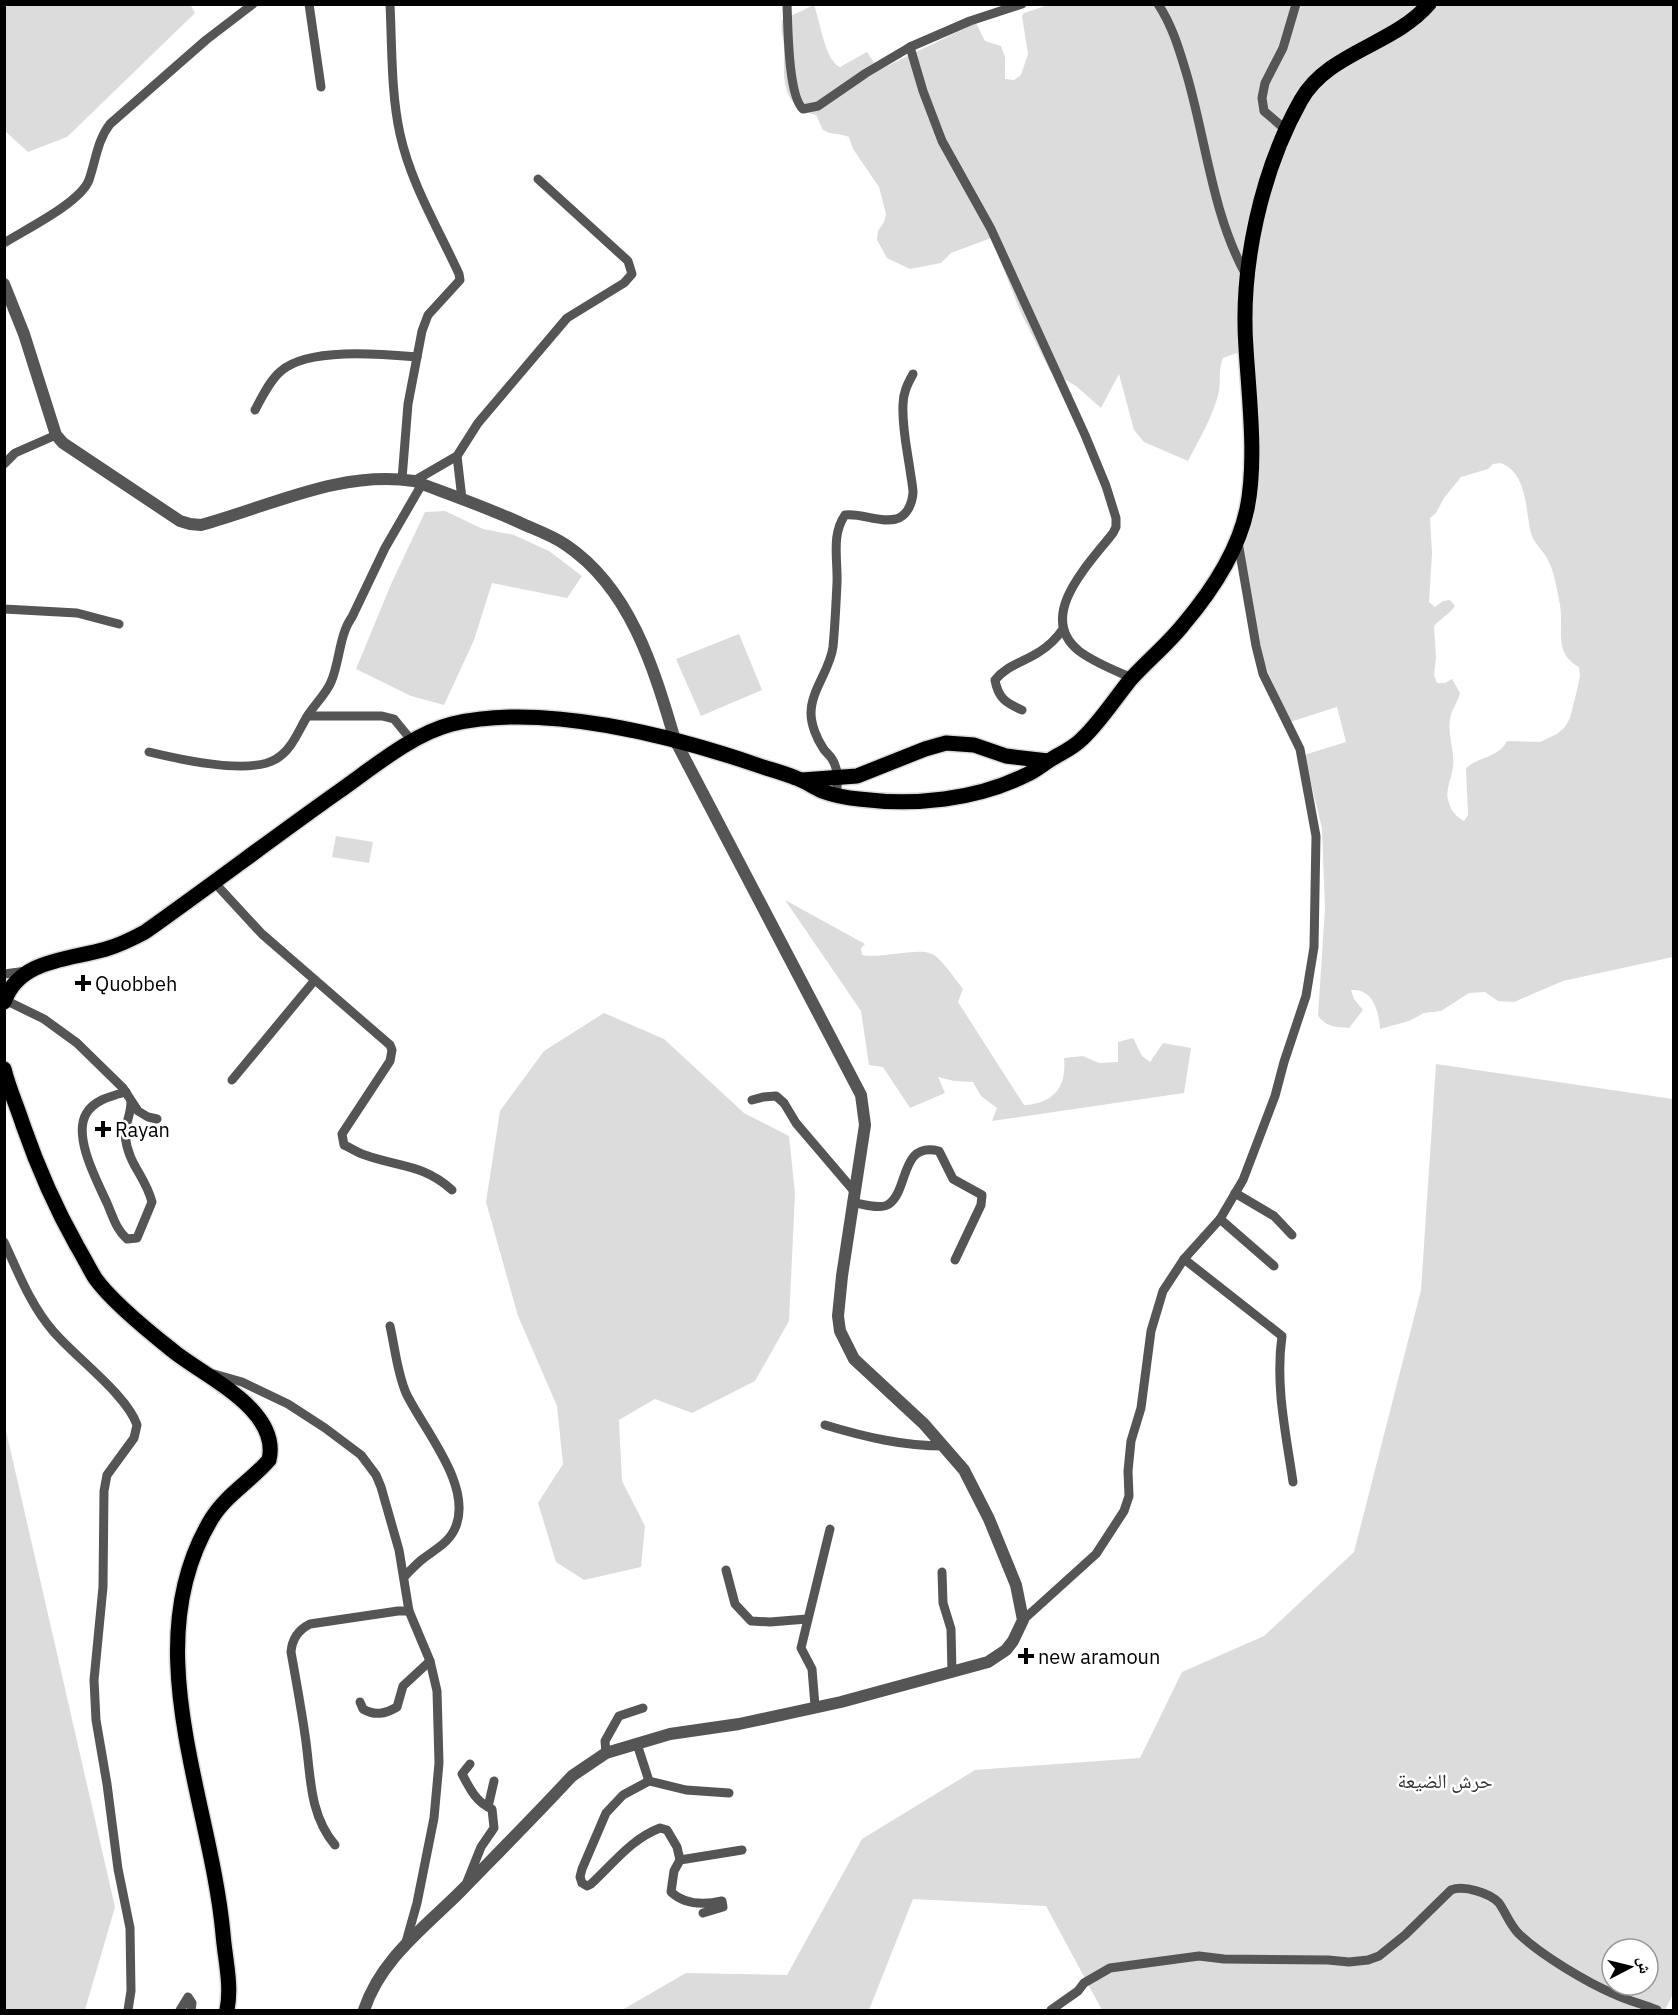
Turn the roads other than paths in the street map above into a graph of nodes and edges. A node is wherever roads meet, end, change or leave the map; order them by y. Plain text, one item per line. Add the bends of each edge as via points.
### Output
1 (253, 4) edge
2 (309, 4) edge
3 (390, 4) edge
4 (786, 4) edge
5 (1022, 4) edge
6 (1158, 4) edge
7 (1296, 4) edge
8 (1429, 4) edge
9 (910, 47) junction
10 (321, 87) dead end
11 (1286, 130) junction
12 (538, 179) dead end
13 (4, 243) edge
14 (1246, 275) junction
15 (4, 284) edge
16 (8, 305) edge
17 (417, 357) junction
18 (913, 375) dead end
19 (255, 410) dead end
20 (56, 435) junction
21 (457, 456) junction
22 (4, 464) edge
23 (412, 481) junction
24 (462, 499) junction
25 (1238, 539) junction
26 (4, 609) edge
27 (119, 624) dead end
28 (1063, 629) junction
29 (1132, 678) junction
30 (1022, 710) dead end
31 (308, 716) junction
32 (675, 740) junction
33 (412, 741) junction
34 (149, 752) dead end
35 (1048, 761) junction
36 (857, 776) junction
37 (838, 777) junction
38 (802, 780) junction
39 (836, 795) junction
40 (856, 799) junction
41 (213, 881) junction
42 (27, 970) junction
43 (4, 974) edge
44 (314, 981) junction
45 (5, 1001) edge
46 (4, 1069) edge
47 (232, 1080) dead end
48 (126, 1092) junction
49 (752, 1100) dead end
50 (131, 1102) junction
51 (157, 1119) dead end
52 (452, 1190) dead end
53 (1236, 1193) junction
54 (853, 1197) junction
55 (1220, 1219) junction
56 (1292, 1235) dead end
57 (4, 1242) edge
58 (1184, 1259) junction
59 (955, 1260) dead end
60 (1274, 1266) dead end
61 (390, 1326) dead end
62 (203, 1371) junction
63 (825, 1425) dead end
64 (944, 1446) junction
65 (1293, 1482) dead end
66 (830, 1529) dead end
67 (726, 1570) dead end
68 (942, 1572) dead end
69 (404, 1577) junction
70 (409, 1611) junction
71 (807, 1619) junction
72 (1023, 1620) junction
73 (430, 1661) junction
74 (952, 1673) junction
75 (360, 1702) dead end
76 (815, 1706) junction
77 (643, 1708) dead end
78 (637, 1744) junction
79 (606, 1753) junction
80 (470, 1764) dead end
81 (494, 1780) dead end
82 (649, 1781) junction
83 (729, 1793) dead end
84 (488, 1807) junction
85 (335, 1845) dead end
86 (742, 1850) dead end
87 (680, 1860) junction
88 (465, 1887) junction
89 (703, 1913) dead end
90 (406, 1942) junction
91 (128, 2010) edge
92 (180, 2010) edge
93 (191, 2010) edge
94 (227, 2010) edge
95 (364, 2010) edge
96 (1051, 2010) edge
97 (1657, 2010) edge

1 - 13 street via 110,124 102,135 83,191
2 - 10 street
3 - 17 street via 399,132 419,190 460,280 424,322
4 - 9 street via 793,88 803,109 818,106
5 - 9 street
6 - 14 street via 1179,46 1217,195 1234,251
7 - 11 street via 1262,98 1264,111
8 - 11 main road via 1404,26 1321,75 1307,89
9 - 28 street via 942,141 991,229 1069,397 1116,518 1113,533 1068,596
11 - 14 main road via 1263,194
12 - 21 street via 628,261 632,274 624,284 575,312 560,326 478,423
14 - 25 main road via 1251,465 1247,507
15 - 16 street
16 - 20 street via 24,334
17 - 19 street via 370,353 305,359 280,372
17 - 23 street via 406,421
18 - 37 street via 905,389 903,405 913,493 906,514 896,519 845,515 836,536 832,648 811,714 815,733 832,758
20 - 22 street via 15,453
20 - 23 street via 190,525 227,518 333,485 368,479
21 - 23 street
21 - 24 street
23 - 24 street
23 - 31 street via 385,549 346,625 332,681
24 - 32 street via 560,540 600,576 629,617 660,689
25 - 29 main road via 1222,571 1183,626
25 - 53 street via 1263,674 1300,748 1317,858 1314,947 1306,996 1275,1096
26 - 27 street via 77,613
28 - 29 street via 1076,649
28 - 30 street via 1051,644 1012,665 996,680 1003,700
29 - 35 main road via 1083,739
31 - 33 street via 382,716 394,719
31 - 34 street via 284,753 263,763 221,765
32 - 33 main road via 560,719 513,718 448,724
32 - 38 main road
32 - 54 street via 861,1095 864,1125
33 - 41 main road
35 - 36 main road via 946,743
35 - 40 main road via 1031,774 982,792 920,801
36 - 37 main road
36 - 40 main road
37 - 38 main road
37 - 39 street
38 - 39 main road
39 - 40 main road
41 - 42 main road via 132,939
41 - 44 street via 262,934
42 - 43 street
42 - 45 main road via 10,988
44 - 47 street
44 - 52 street via 386,1040 392,1050 390,1061 342,1134 344,1145 366,1156 420,1169
45 - 48 street via 44,1019 77,1043
46 - 62 main road via 41,1175 96,1278 173,1352
48 - 50 street
48 - 50 street via 93,1105 85,1116 83,1132 93,1173 115,1224 127,1239 137,1238 152,1202 128,1152 126,1126
49 - 54 street via 776,1096 784,1103
50 - 51 street via 138,1111
53 - 55 street
53 - 56 street via 1274,1216
54 - 59 street via 882,1207 890,1204 915,1155 925,1150 939,1151 953,1179 982,1195
54 - 64 street via 838,1316 840,1331 854,1359
55 - 58 street
55 - 60 street
57 - 91 street via 51,1329 111,1389 137,1425 134,1437 107,1475 104,1491 103,1587 94,1680 96,1720 130,1928
58 - 65 street via 1282,1336 1282,1410
58 - 72 street via 1163,1291 1151,1331 1124,1511 1096,1554
61 - 69 street via 407,1394 444,1459 459,1503 457,1526 448,1540
62 - 69 street via 242,1382 288,1404 361,1455 381,1487
62 - 94 main road via 256,1414 266,1430 271,1450 261,1469 213,1515 189,1571 179,1611 179,1681 222,1916 229,1984
63 - 64 street via 872,1439
64 - 72 street via 963,1470 988,1519 1016,1585
66 - 71 street
67 - 71 street via 735,1604 752,1621
68 - 74 street
69 - 70 street
70 - 73 street
70 - 85 street via 310,1624 300,1631 292,1645 316,1814
71 - 76 street via 801,1648 812,1669
72 - 74 street via 1006,1650 988,1662
73 - 75 street via 403,1686 397,1707 387,1713 363,1710
73 - 90 street via 437,1691 437,1789
74 - 76 street
76 - 78 street
77 - 79 street via 619,1716 605,1741
78 - 79 street
78 - 82 street
79 - 88 street via 572,1776
80 - 84 street via 462,1774 471,1791
81 - 84 street
82 - 83 street via 686,1790
82 - 87 street via 623,1795 606,1813 582,1869 582,1883 591,1884 627,1847 660,1828 666,1830 677,1847
84 - 88 street via 492,1809 494,1828 481,1847
86 - 87 street
87 - 89 street via 671,1892 680,1900 696,1904 722,1901 723,1907
88 - 90 street
90 - 95 street via 381,1974
92 - 93 street via 189,1997
96 - 97 street via 1110,1968 1199,1956 1368,1960 1397,1942 1456,1888 1473,1890 1498,1902 1519,1934 1564,1966 1613,1994

